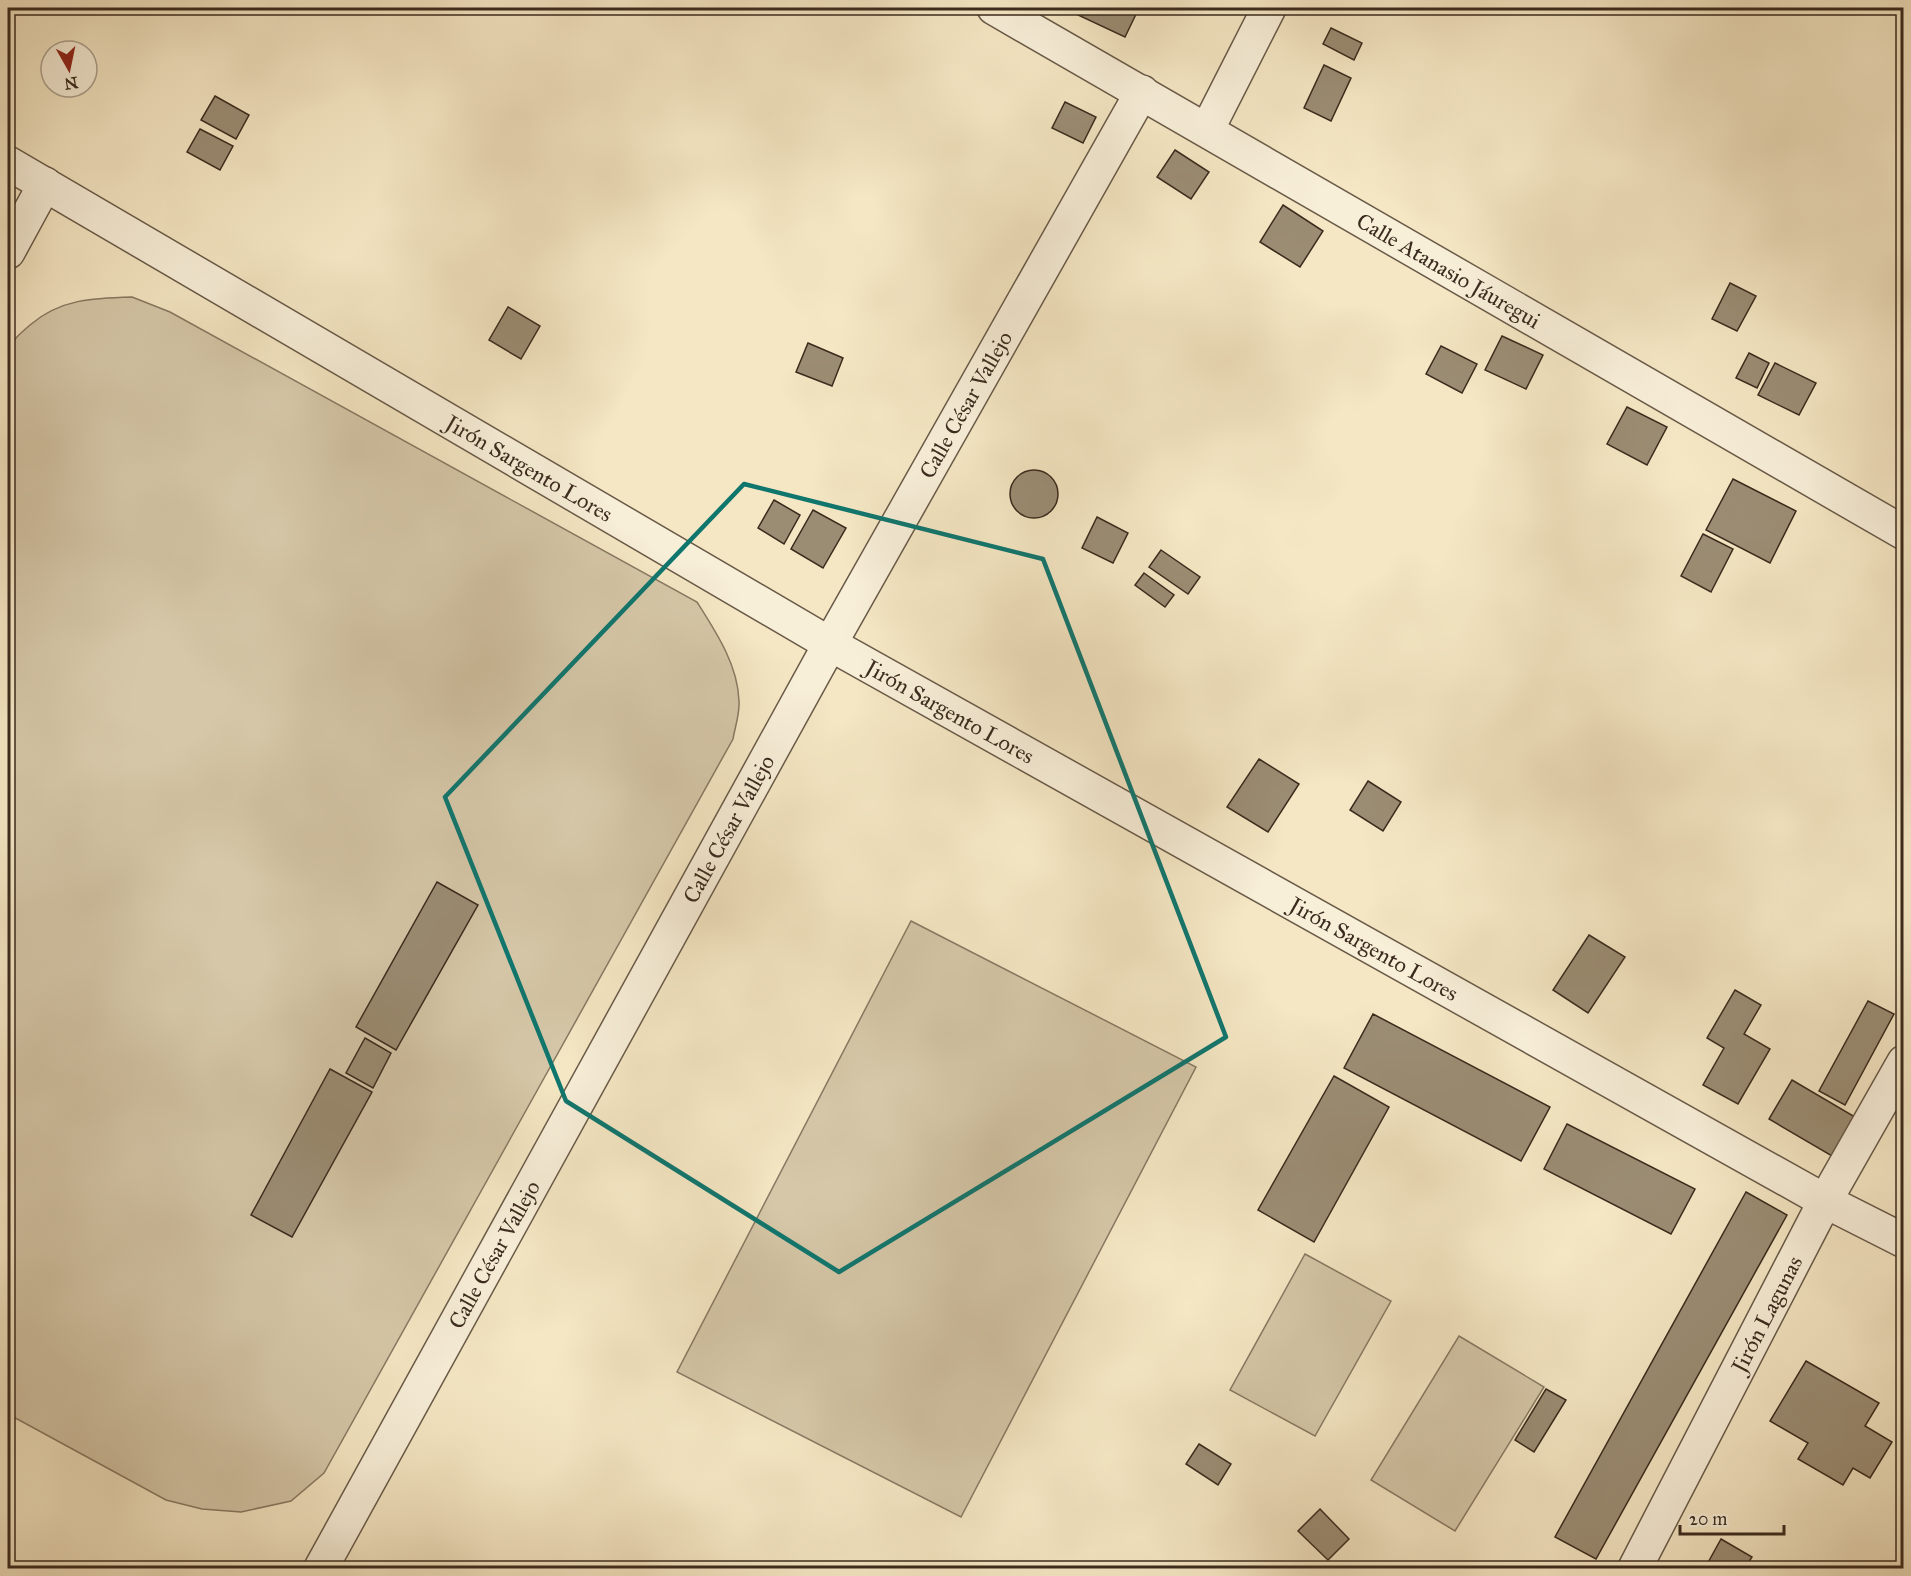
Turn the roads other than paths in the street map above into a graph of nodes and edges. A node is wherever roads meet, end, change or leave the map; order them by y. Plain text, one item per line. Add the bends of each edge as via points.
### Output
1 (994, 8) edge
2 (1269, 8) edge
3 (1142, 92) junction
4 (1207, 130) junction
5 (8, 163) edge
6 (45, 184) junction
7 (8, 252) edge
8 (1904, 532) edge
9 (830, 644) junction
10 (1904, 1062) edge
11 (1825, 1201) junction
12 (1904, 1241) edge
13 (321, 1569) edge
14 (1635, 1569) edge

1 - 3 street, Calle Atanasio Jáuregui
2 - 4 street
3 - 4 street, Calle Atanasio Jáuregui
3 - 9 street, Calle César Vallejo
4 - 8 street, Calle Atanasio Jáuregui
5 - 6 street, Jirón Sargento Lores
6 - 7 street
6 - 9 street, Jirón Sargento Lores
9 - 11 street, Jirón Sargento Lores
9 - 13 street, Calle César Vallejo
10 - 11 street, Jirón Lagunas
11 - 12 street, Jirón Sargento Lores
11 - 14 street, Jirón Lagunas

